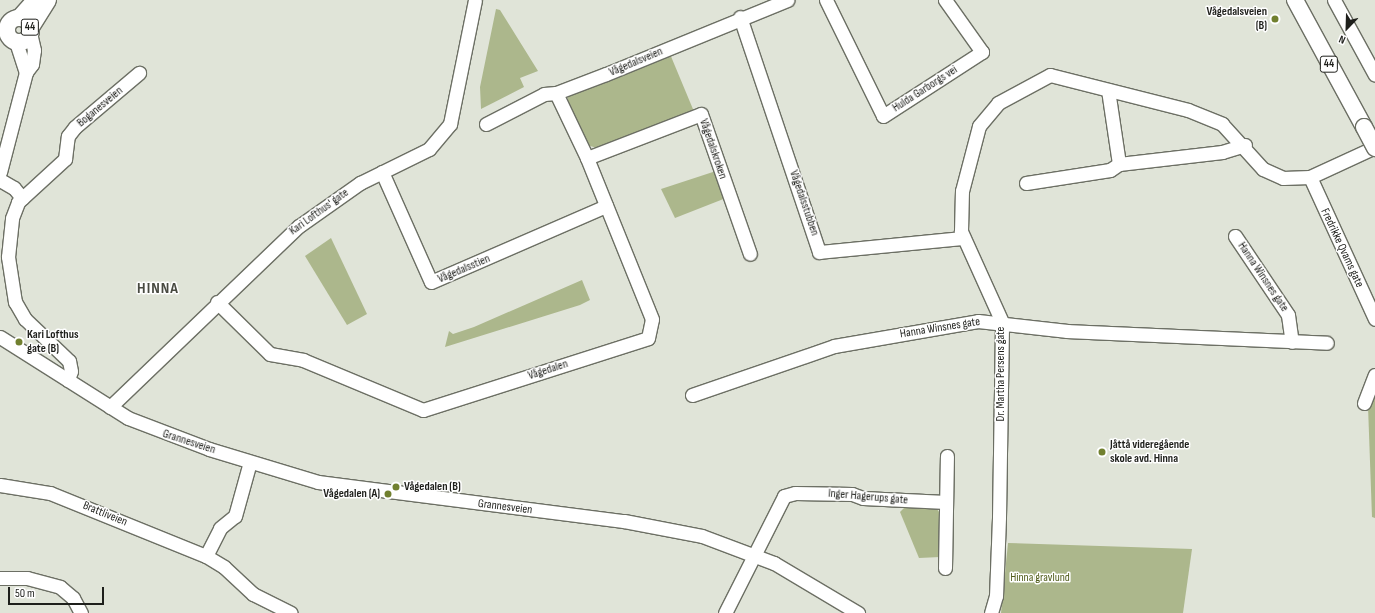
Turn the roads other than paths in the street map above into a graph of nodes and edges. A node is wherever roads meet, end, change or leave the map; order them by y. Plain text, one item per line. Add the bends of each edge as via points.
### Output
1 (35, 0) edge
2 (48, 0) edge
3 (475, 0) edge
4 (787, 0) edge
5 (826, 0) edge
6 (945, 0) edge
7 (1294, 0) edge
8 (1334, 0) edge
9 (740, 17) junction
10 (30, 31) junction
11 (11, 32) edge
12 (0, 47) edge
13 (26, 72) junction
14 (139, 73) dead end
15 (1375, 75) edge
16 (1108, 90) junction
17 (556, 93) junction
18 (486, 124) dead end
19 (1244, 145) junction
20 (1375, 147) edge
21 (587, 158) junction
22 (1119, 164) junction
23 (0, 172) edge
24 (382, 172) junction
25 (1310, 177) junction
26 (0, 180) edge
27 (1026, 183) dead end
28 (22, 198) junction
29 (606, 206) junction
30 (1235, 236) dead end
31 (963, 238) junction
32 (750, 254) dead end
33 (217, 302) junction
34 (1375, 319) edge
35 (1002, 322) junction
36 (0, 336) edge
37 (1292, 342) junction
38 (1327, 343) dead end
39 (1375, 375) edge
40 (68, 380) junction
41 (692, 395) dead end
42 (1364, 403) dead end
43 (110, 407) junction
44 (948, 456) dead end
45 (250, 462) junction
46 (0, 486) edge
47 (946, 502) junction
48 (754, 554) junction
49 (206, 556) junction
50 (945, 568) dead end
51 (0, 578) edge
52 (843, 608) edge
53 (81, 613) edge
54 (291, 613) edge
55 (725, 613) edge
56 (858, 613) edge
57 (992, 613) edge

1 - 11 main road, 44
2 - 10 main road, 44
3 - 24 street, Kari Lofthus' gate via 450,124 429,149
4 - 9 street, Vågedalsveien
5 - 6 street, Hulda Garborgs vei via 884,116 982,52
7 - 20 main road, 44, bridge
8 - 15 street
9 - 17 street, Vågedalsveien
9 - 31 street, Vågedalsstubben via 819,252
10 - 11 main road, 44 via 25,40
10 - 13 street via 34,50
11 - 12 main road, 44
11 - 13 street
13 - 23 street
14 - 28 street, Boganesveien via 75,127 68,136 65,159
16 - 19 street, Dr. Martha Persens gate via 1195,113 1222,124
16 - 22 street
16 - 31 street, Dr. Martha Persens gate via 1050,75 998,103 979,126 962,191
17 - 18 street, Vågedalsveien via 544,94
17 - 21 street, Vågedalen
19 - 22 street via 1222,152
19 - 25 street, Dr. Martha Persens gate via 1263,169 1272,175 1294,179
20 - 25 street
21 - 29 street, Vågedalen
21 - 32 street, Vågedalskroken via 701,114
22 - 27 street via 1110,170
24 - 29 street, Vågedalsstien via 431,282
24 - 33 street, Kari Lofthus' gate via 360,183 299,226
25 - 34 street, Fredrikke Qvams gate
26 - 28 street via 14,188
28 - 40 street, Boganesveien via 12,218 7,247 12,287 25,319 69,361 71,372
29 - 33 street, Vågedalen via 652,319 648,338 429,409 418,410 303,360 270,354
30 - 37 street, Hanna Winsnes gate via 1288,315
31 - 35 street, Dr. Martha Persens gate
33 - 43 street, Kari Lofthus' gate
35 - 37 street, Hanna Winsnes gate via 1067,331
35 - 41 street, Hanna Winsnes gate via 978,321 834,346
35 - 57 street, Dr. Martha Persens gate via 996,596
36 - 40 street, Grannesveien
37 - 38 street, Hanna Winsnes gate
39 - 42 street
40 - 43 street, Grannesveien
43 - 45 street, Grannesveien via 163,433
44 - 47 street
45 - 48 street, Grannesveien via 318,482 624,521 707,538
45 - 49 street via 236,516 220,528
46 - 49 street, Brattliveien via 50,493
47 - 48 street, Inger Hagerups gate via 795,492 784,496 780,501
47 - 50 street
48 - 52 street, Grannesveien via 807,581
48 - 55 street, Inger Hagerups gate
49 - 54 street, Brattliveien via 224,567 253,594
51 - 53 street via 27,578 60,587 73,598
52 - 56 street, Grannesveien

